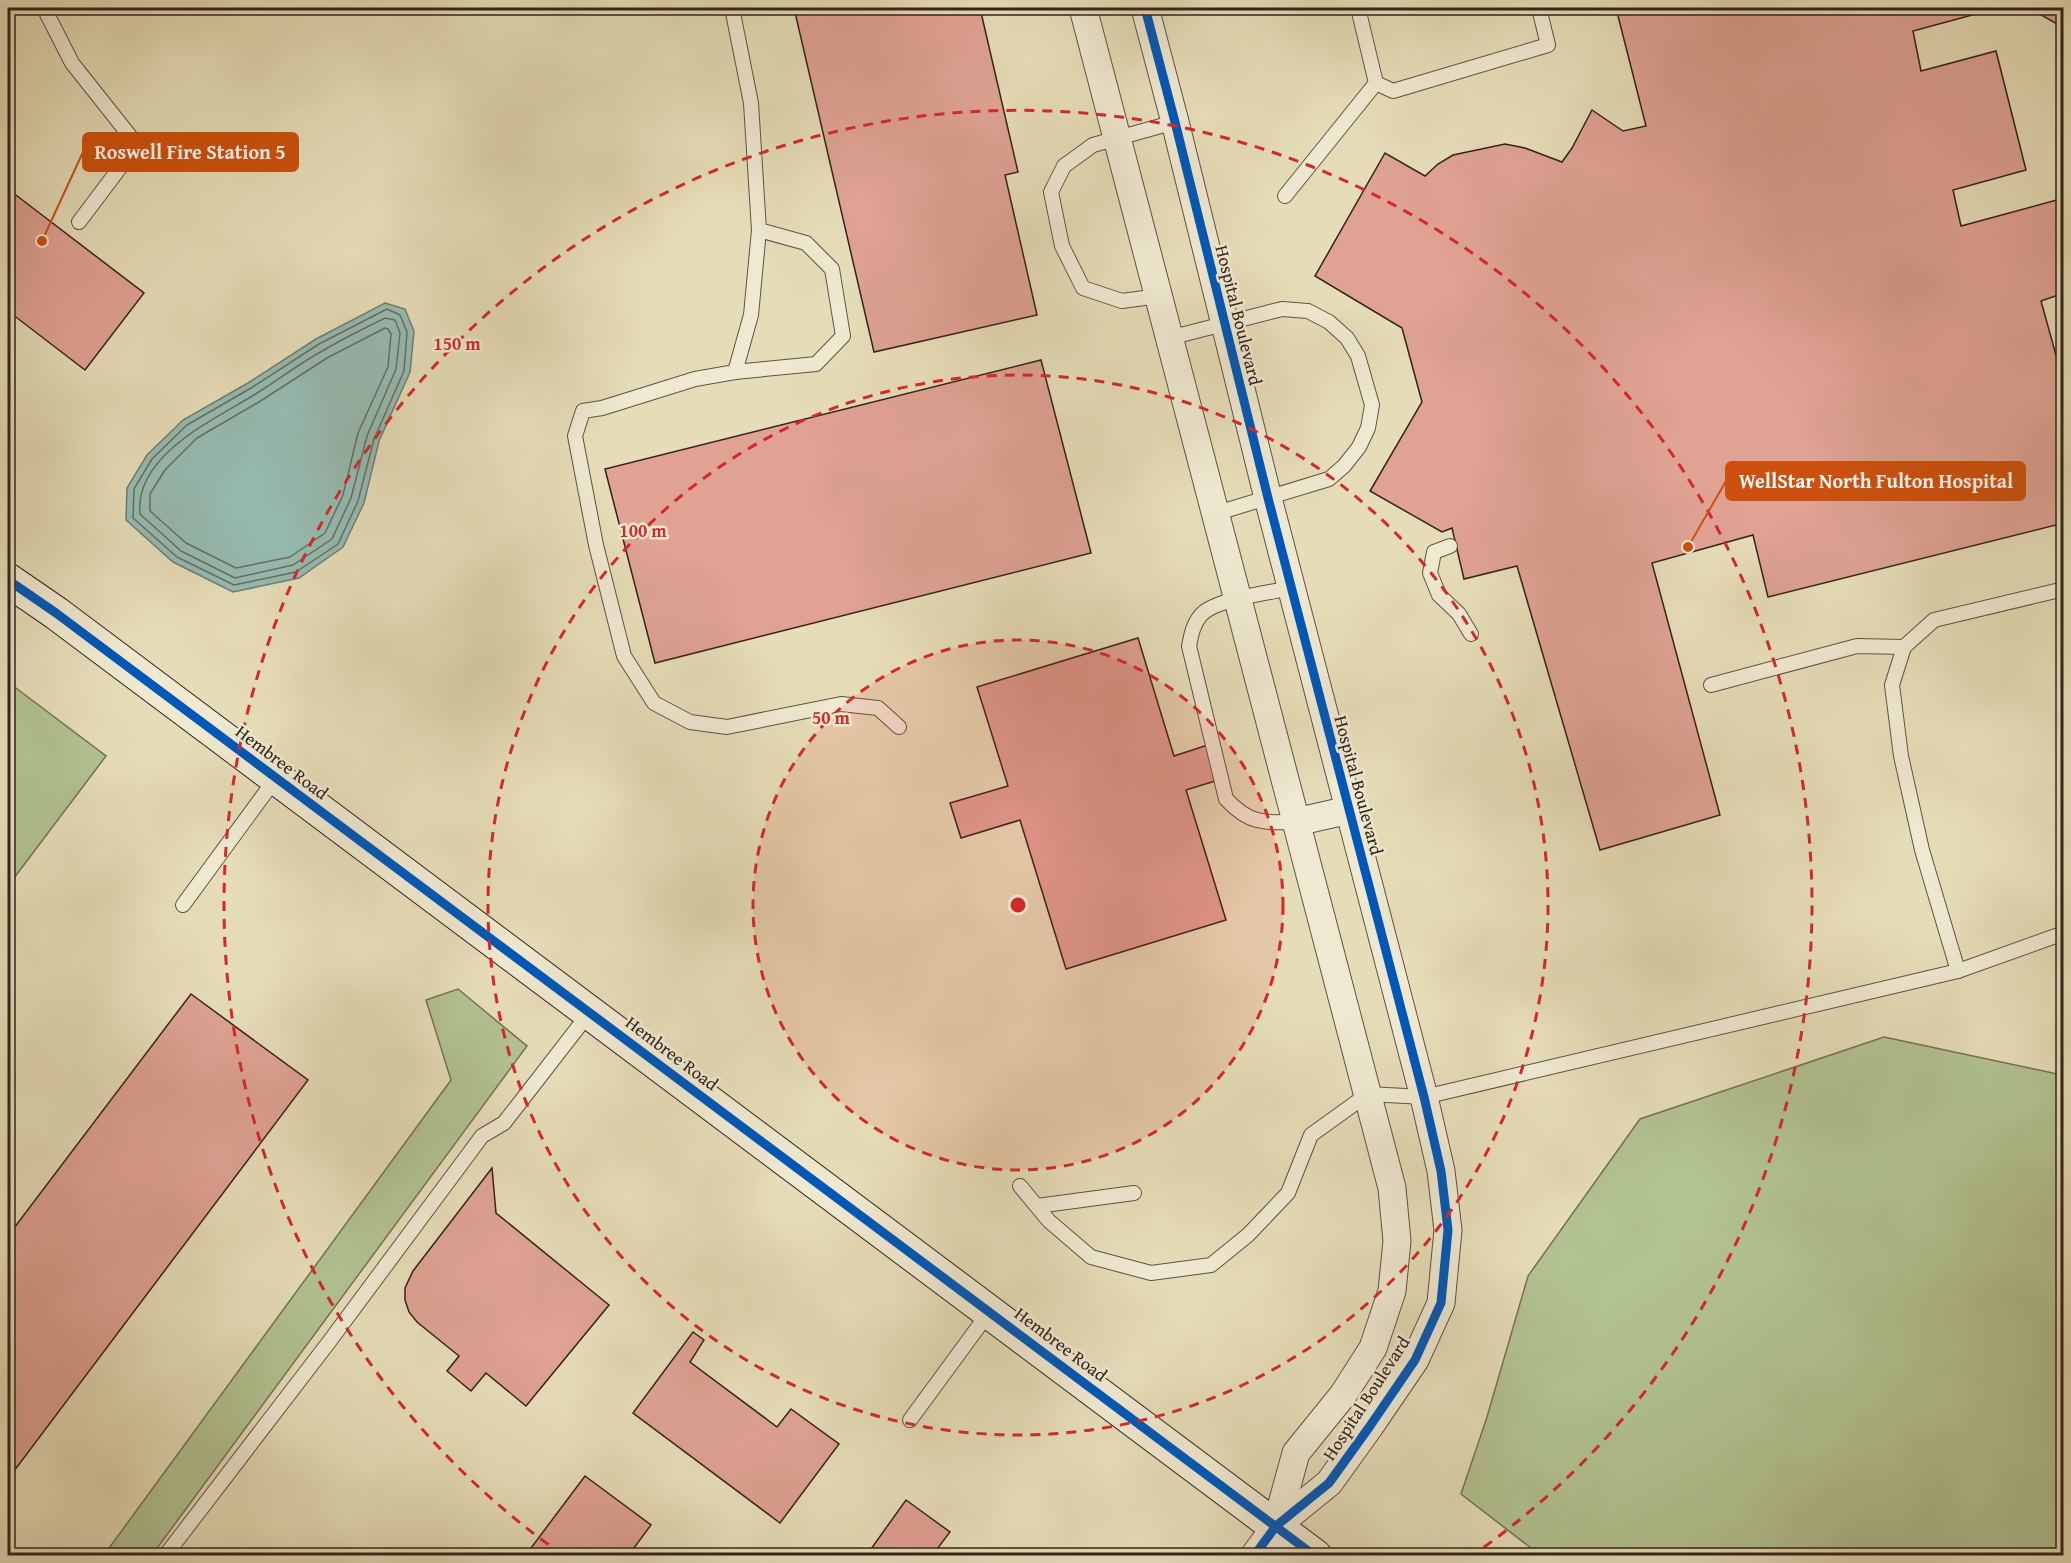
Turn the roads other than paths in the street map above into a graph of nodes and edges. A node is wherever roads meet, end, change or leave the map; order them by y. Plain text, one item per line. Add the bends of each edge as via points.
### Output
1 (44, 8) edge
2 (732, 8) edge
3 (1083, 8) edge
4 (1144, 8) edge
5 (1358, 8) edge
6 (1539, 8) edge
7 (1376, 83) junction
8 (1176, 122) junction
9 (1118, 138) junction
10 (1285, 196) dead end
11 (79, 222) dead end
12 (759, 230) junction
13 (1159, 296) junction
14 (1224, 323) junction
15 (1169, 338) junction
16 (735, 372) junction
17 (1268, 498) junction
18 (1214, 514) junction
19 (1449, 546) dead end
20 (8, 580) edge
21 (1291, 588) junction
22 (2064, 589) edge
23 (1237, 599) junction
24 (1472, 634) dead end
25 (1904, 647) junction
26 (1711, 686) dead end
27 (899, 727) dead end
28 (276, 778) junction
29 (1349, 810) junction
30 (1296, 822) junction
31 (183, 905) dead end
32 (2064, 933) edge
33 (1958, 971) junction
34 (590, 1012) junction
35 (1368, 1094) junction
36 (1424, 1097) junction
37 (1020, 1186) dead end
38 (1134, 1192) dead end
39 (1037, 1206) junction
40 (990, 1311) junction
41 (910, 1420) dead end
42 (1276, 1526) junction
43 (165, 1556) edge
44 (1254, 1556) edge
45 (1315, 1556) edge

1 - 11 lane via 72,63 137,145
2 - 12 lane via 751,103
3 - 9 street, Hospital Boulevard
4 - 8 street, Hospital Boulevard
5 - 7 lane
6 - 7 lane via 1548,45 1393,91
7 - 10 lane
8 - 9 lane
8 - 14 street, Hospital Boulevard
9 - 13 street, Hospital Boulevard
9 - 13 lane via 1093,145 1064,166 1051,192 1062,246 1083,288 1122,301
12 - 16 lane via 751,315
12 - 16 lane via 806,243 832,269 843,336 816,364
13 - 15 street, Hospital Boulevard
14 - 15 lane
14 - 17 street, Hospital Boulevard
14 - 17 lane via 1282,309 1308,311 1329,321 1347,338 1358,356 1372,405 1368,428 1344,466 1329,479
15 - 18 street, Hospital Boulevard
16 - 27 lane via 695,379 584,411 575,436 596,545 624,656 654,703 690,722 727,727 841,704 878,708
17 - 18 lane
17 - 21 street, Hospital Boulevard
18 - 23 street, Hospital Boulevard
19 - 24 lane via 1434,552 1430,573 1439,595
20 - 28 street, Hembree Road
21 - 23 lane
21 - 29 street, Hospital Boulevard
22 - 25 lane via 1934,620
23 - 30 street, Hospital Boulevard
23 - 30 lane via 1210,608 1200,616 1189,646 1226,799 1247,817 1263,823
25 - 26 lane via 1857,646
25 - 33 lane via 1892,685 1901,756 1922,850
28 - 31 lane
28 - 34 street, Hembree Road
29 - 30 street
29 - 36 street, Hospital Boulevard
30 - 35 street, Hospital Boulevard
32 - 33 lane
33 - 36 lane
34 - 40 street, Hembree Road
34 - 43 lane via 504,1124 482,1136
35 - 36 lane
35 - 39 lane via 1311,1135 1288,1193 1248,1235 1211,1265 1151,1273 1091,1257
35 - 42 street, Hospital Boulevard via 1392,1188 1397,1241 1392,1291 1373,1348 1343,1395 1296,1453
36 - 42 street, Hospital Boulevard via 1441,1171 1448,1230 1441,1303 1415,1360 1336,1474
37 - 39 lane
38 - 39 lane
40 - 41 lane
40 - 42 street, Hembree Road
42 - 44 street
42 - 45 street, Hembree Road

